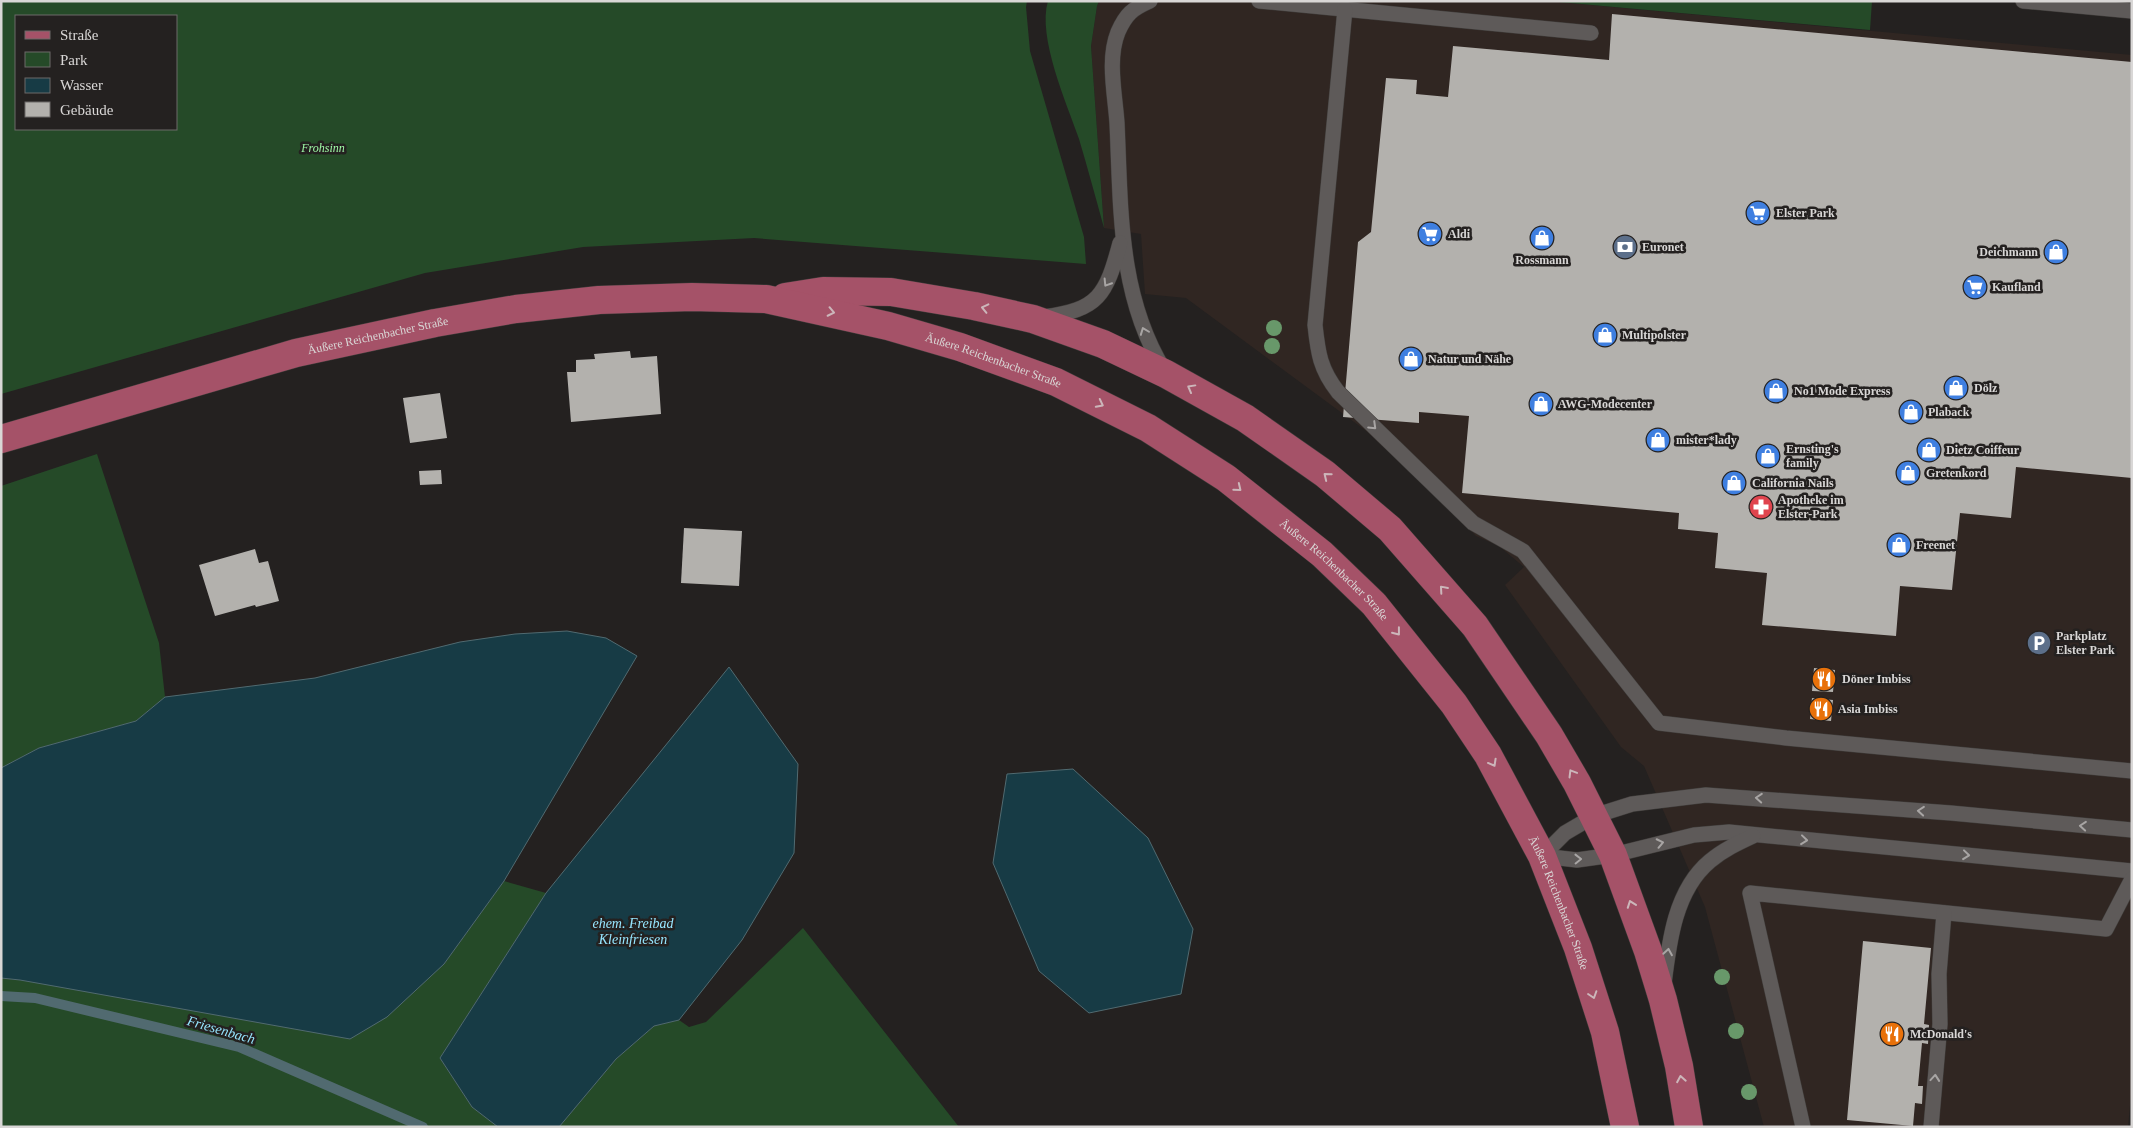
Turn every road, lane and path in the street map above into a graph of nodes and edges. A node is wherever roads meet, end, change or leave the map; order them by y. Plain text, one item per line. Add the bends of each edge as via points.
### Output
1 (1150, 1) edge
2 (1260, 1) edge
3 (2023, 1) edge
4 (1345, 9) junction
5 (2132, 11) edge
6 (1591, 33) dead end
7 (1122, 237) junction
8 (766, 299) junction
9 (1033, 319) junction
10 (1166, 374) junction
11 (1, 439) edge
12 (2132, 771) edge
13 (1594, 816) junction
14 (2132, 830) edge
15 (1756, 835) junction
16 (1613, 855) junction
17 (1542, 856) junction
18 (2132, 871) edge
19 (2132, 879) edge
20 (1944, 913) junction
21 (1663, 1000) junction
22 (1625, 1127) edge
23 (1689, 1127) edge
24 (1804, 1127) edge
25 (1930, 1127) edge

1 - 7 lane via 1133,9 1125,18 1113,49
2 - 4 lane
3 - 5 lane
4 - 6 lane
4 -> 12 lane via 1315,325 1318,354 1327,378 1473,523 1523,551 1659,723
7 -> 9 lane via 1111,277 1098,297 1067,314
10 -> 7 lane via 1141,325
9 -> 8 main road, Äußere Reichenbacher Straße via 891,292 823,291
8 - 11 main road, Äußere Reichenbacher Straße via 599,300 516,309 435,323 296,353
8 -> 17 main road, Äußere Reichenbacher Straße via 888,326 960,347 1056,382 1148,428 1226,478 1322,554 1374,604 1454,704 1509,792
9 - 10 main road, Äußere Reichenbacher Straße via 1103,344
13 -> 10 main road, Äußere Reichenbacher Straße via 1549,735 1475,626 1390,529 1325,474 1245,418
14 -> 13 lane via 1706,795 1646,801
13 - 16 main road, Äußere Reichenbacher Straße
13 - 17 lane via 1565,833
16 -> 15 lane via 1694,836 1729,832
15 -> 18 lane
21 -> 15 lane via 1672,930 1694,879 1709,861 1730,846
17 -> 16 lane via 1578,860
21 -> 16 main road, Äußere Reichenbacher Straße
17 -> 22 main road, Äußere Reichenbacher Straße via 1606,1032
19 - 20 lane via 2106,929
20 - 24 lane via 1750,893
25 -> 20 lane via 1940,1024 1939,974
23 -> 21 main road, Äußere Reichenbacher Straße

